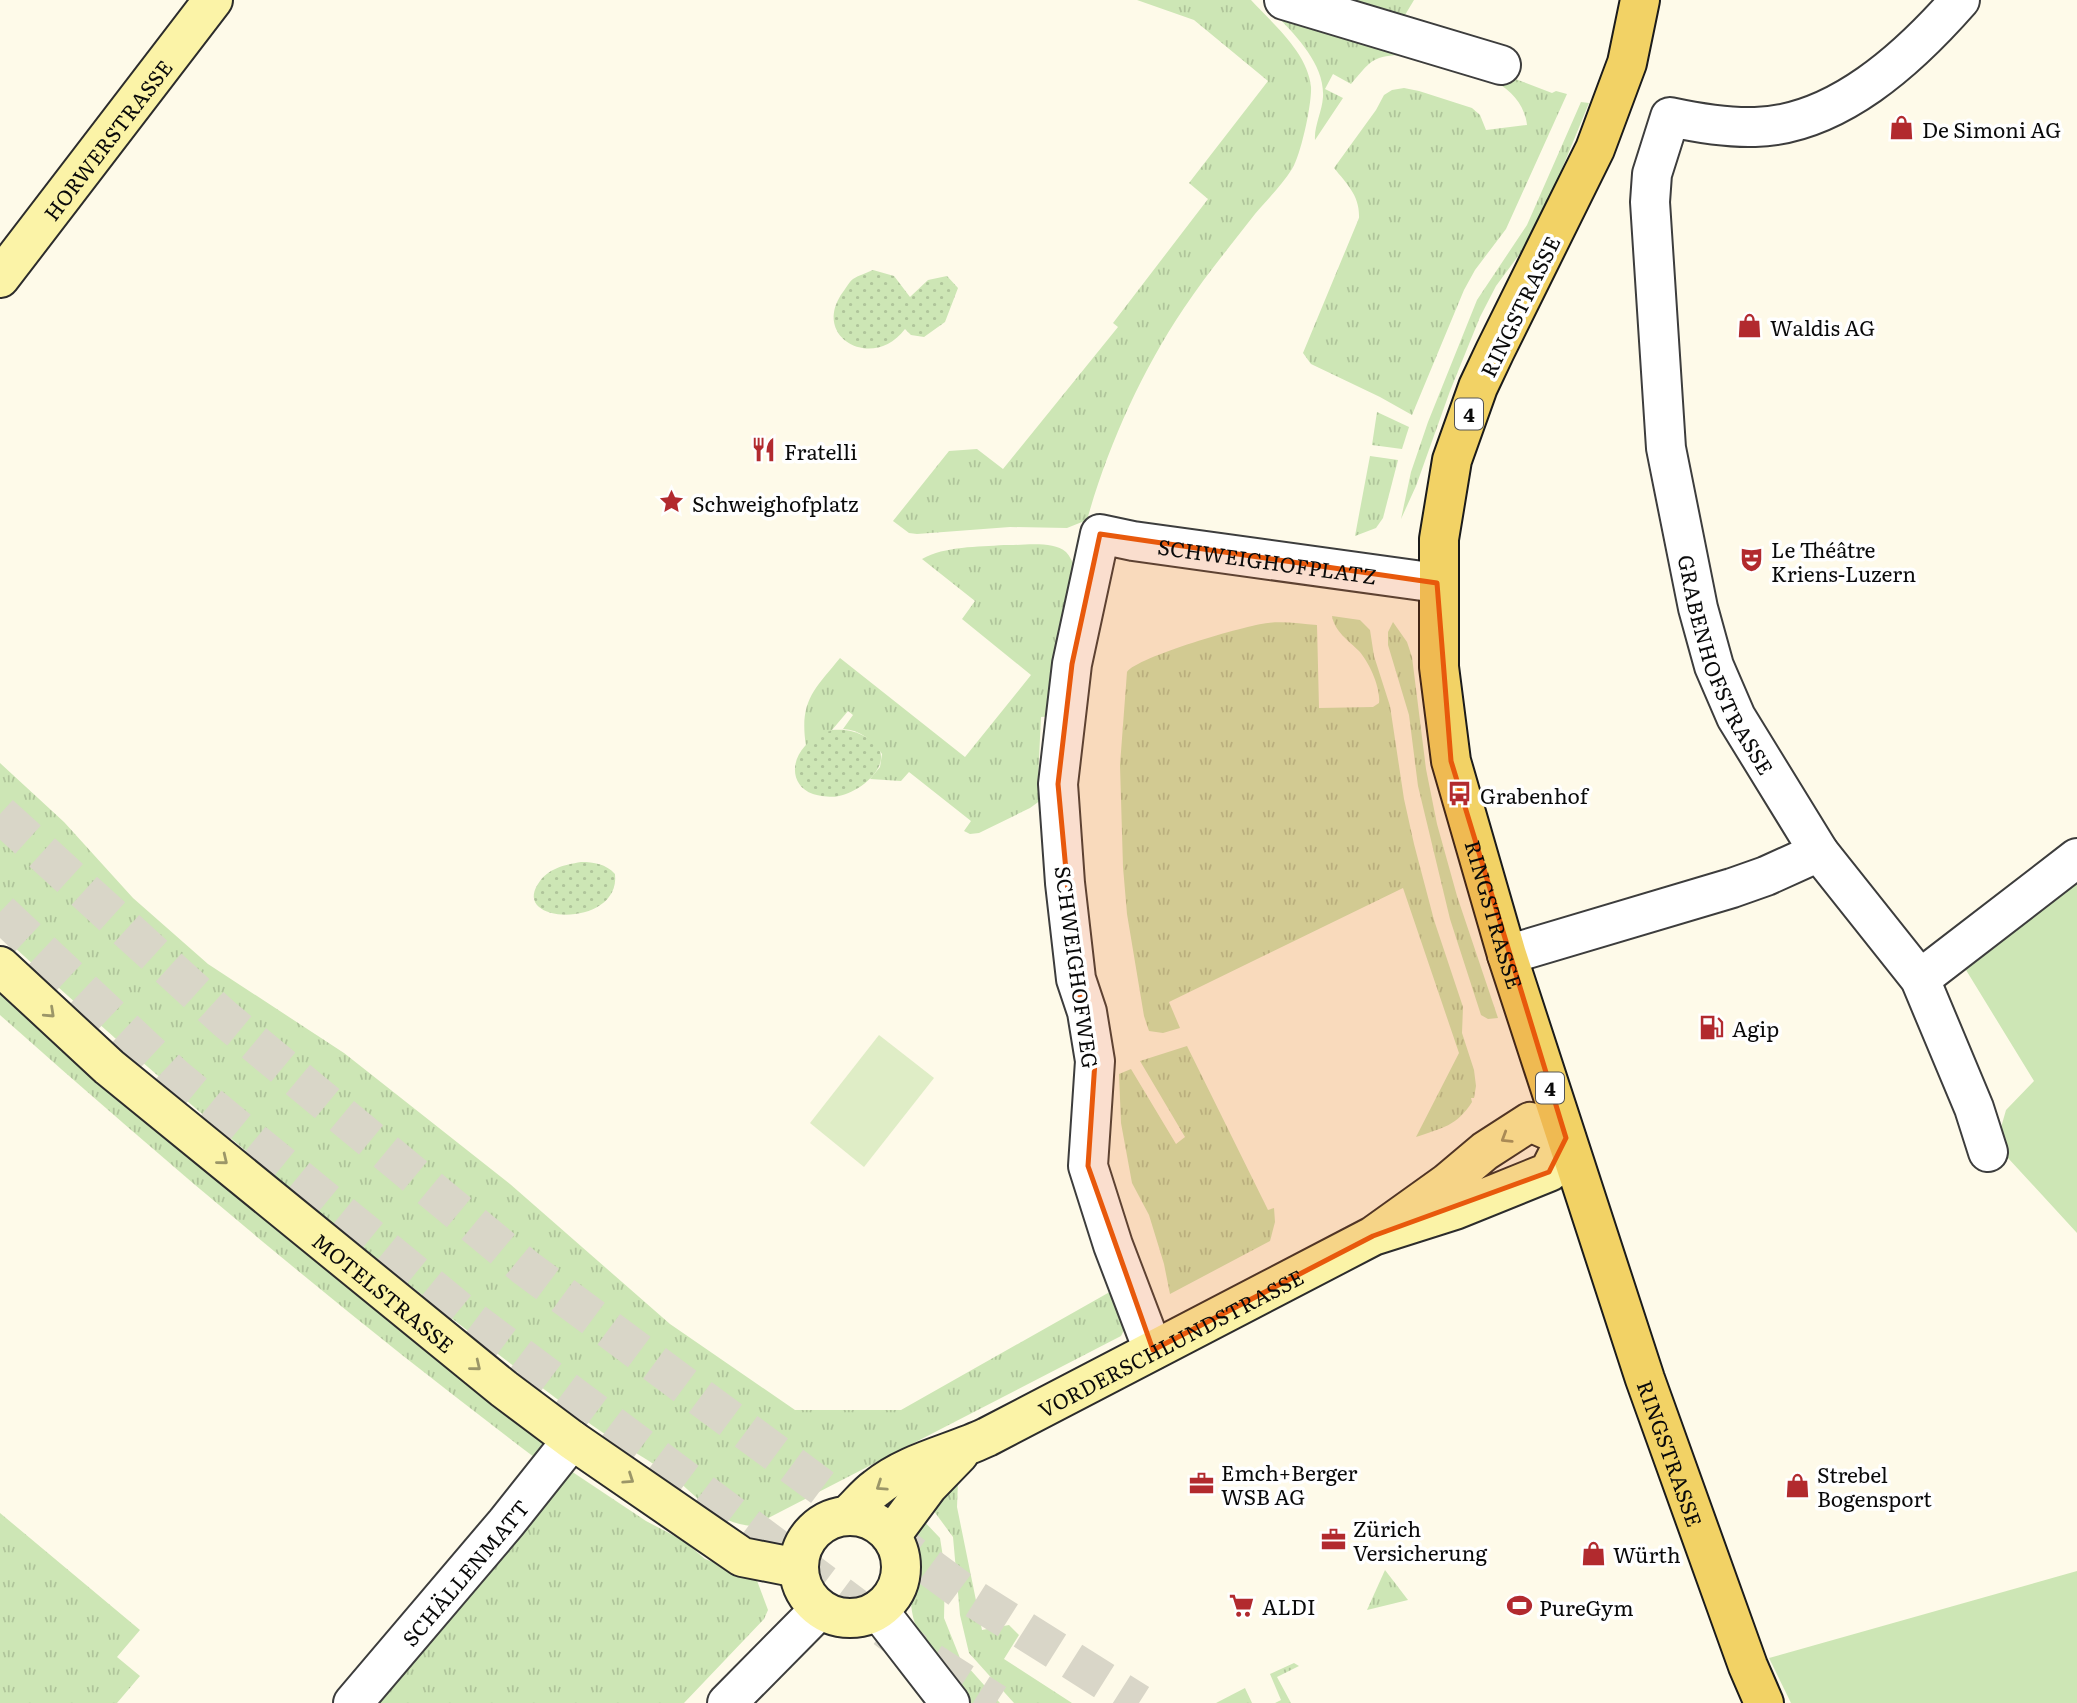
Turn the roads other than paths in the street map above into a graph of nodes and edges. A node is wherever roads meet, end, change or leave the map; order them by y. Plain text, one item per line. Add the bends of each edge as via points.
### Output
1 (213, 0) edge
2 (1284, 0) edge
3 (1640, 0) edge
4 (1960, 0) edge
5 (1501, 65) dead end
6 (0, 278) edge
7 (1100, 534) joint
8 (1437, 583) junction
9 (1819, 852) junction
10 (2077, 858) edge
11 (1507, 955) junction
12 (0, 966) edge
13 (1920, 979) junction
14 (1566, 1138) junction
15 (1988, 1152) dead end
16 (1153, 1350) junction
17 (572, 1440) junction
18 (965, 1447) junction
19 (848, 1515) junction
20 (891, 1536) junction
21 (798, 1568) junction
22 (820, 1609) junction
23 (878, 1610) junction
24 (354, 1703) edge
25 (727, 1703) edge
26 (950, 1703) edge
27 (1764, 1703) edge

1 - 6 street, HORWERSTRASSE
2 - 5 street
3 - 8 main road, RINGSTRASSE / 4 via 1627,63 1595,149 1478,387 1460,436 1445,493
4 - 9 street, GRABENHOFSTRASSE via 1882,75 1825,111 1756,127 1670,117 1652,174 1666,448 1698,608 1736,718
7 - 8 street, SCHWEIGHOFPLATZ
7 - 16 street, SCHWEIGHOFWEG via 1072,664 1058,784 1076,979 1095,1061 1088,1166
8 - 11 main road, RINGSTRASSE / 4 via 1439,667 1449,751
9 - 11 street via 1732,888
9 - 13 street, GRABENHOFSTRASSE
10 - 13 street
11 - 14 main road, RINGSTRASSE / 4
12 -> 17 street, MOTELSTRASSE via 109,1067
13 - 15 street, GRABENHOFSTRASSE
14 - 16 street, VORDERSCHLUNDSTRASSE via 1530,1122 1373,1236
14 - 27 main road, RINGSTRASSE / 4 via 1645,1379
16 - 18 street, VORDERSCHLUNDSTRASSE
17 -> 21 street, MOTELSTRASSE via 742,1557
17 - 24 street, SCHÄLLENMATT
18 -> 19 street, VORDERSCHLUNDSTRASSE via 916,1465 877,1487
18 - 20 street, VORDERSCHLUNDSTRASSE via 928,1486
19 - 20 street via 865,1517
19 - 21 street via 832,1518 806,1538
20 - 23 street via 900,1555 901,1576 893,1595
21 - 22 street via 808,1598
22 - 23 street via 839,1618 859,1618
22 - 25 street
23 - 26 street

